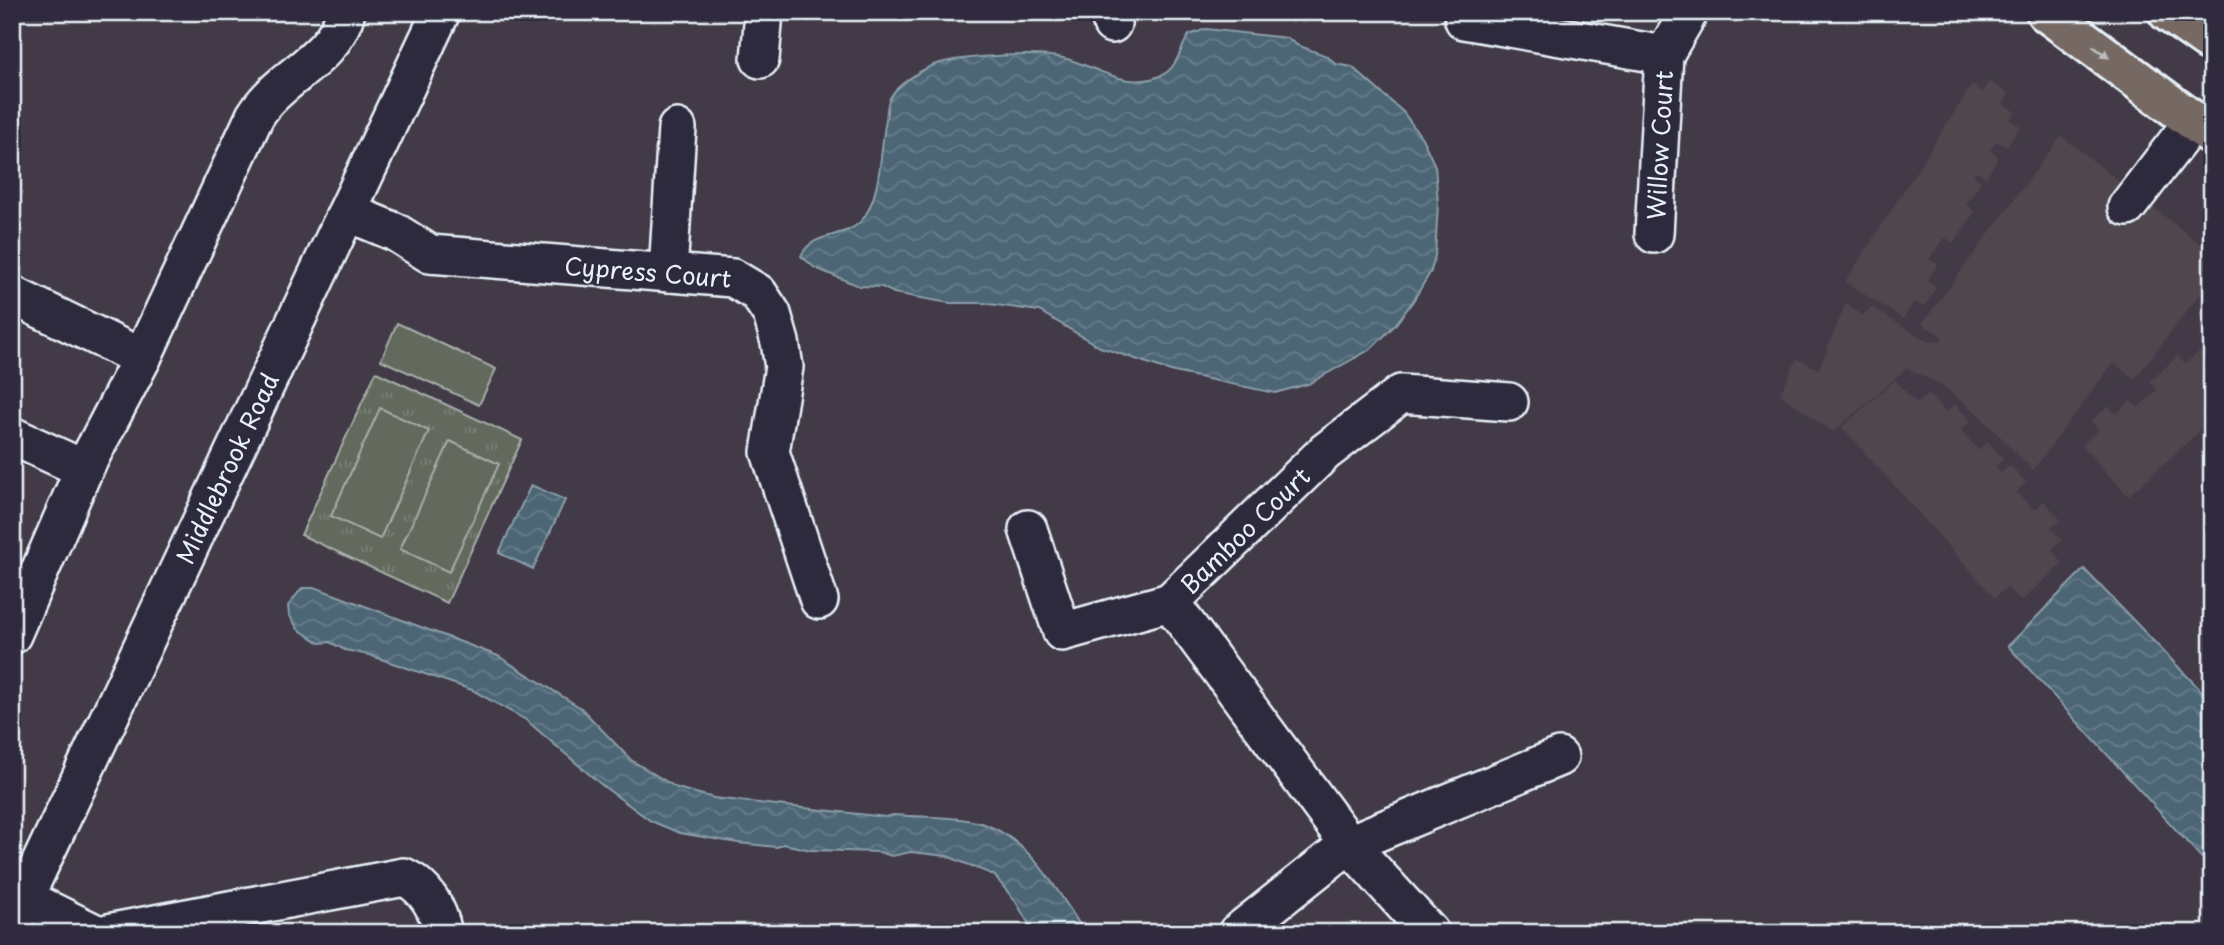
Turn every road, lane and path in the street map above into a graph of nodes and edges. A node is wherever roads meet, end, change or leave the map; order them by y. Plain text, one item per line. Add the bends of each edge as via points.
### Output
1 (346, 12) edge
2 (441, 12) edge
3 (764, 12) edge
4 (1464, 12) edge
5 (1689, 12) edge
6 (2046, 12) edge
7 (2168, 12) edge
8 (2212, 43) edge
9 (1664, 55) junction
10 (760, 59) dead end
11 (677, 128) dead end
12 (2203, 128) edge
13 (2127, 206) dead end
14 (347, 212) junction
15 (1654, 234) dead end
16 (668, 273) junction
17 (12, 295) edge
18 (142, 358) junction
19 (1509, 402) dead end
20 (12, 436) edge
21 (84, 469) junction
22 (1028, 529) dead end
23 (819, 600) dead end
24 (1170, 602) junction
25 (12, 635) edge
26 (1559, 757) dead end
27 (1349, 844) junction
28 (18, 911) edge
29 (95, 933) edge
30 (108, 933) edge
31 (443, 933) edge
32 (1237, 933) edge
33 (1430, 933) edge

1 - 18 street via 341,29 321,55 267,97 255,116
2 - 14 street, Middlebrook Road
3 - 10 street
4 - 9 street, Willow Court via 1464,20
5 - 9 street, Willow Court
6 -> 12 main road
7 - 8 main road
9 - 15 street, Willow Court
11 - 16 street
12 - 13 street
14 - 16 street, Cypress Court via 395,232 430,254
14 - 28 street, Middlebrook Road
16 - 23 street, Cypress Court via 733,278 758,293 772,314 784,368 770,452
17 - 18 street
18 - 21 street
19 - 24 street, Bamboo Court via 1401,394 1325,452
20 - 21 street
21 - 25 street
22 - 24 street via 1062,632
24 - 27 street, Bamboo Court
26 - 27 street
27 - 32 street
27 - 33 street, Bamboo Court
28 - 29 street
30 - 31 street via 404,877 417,883 430,901

